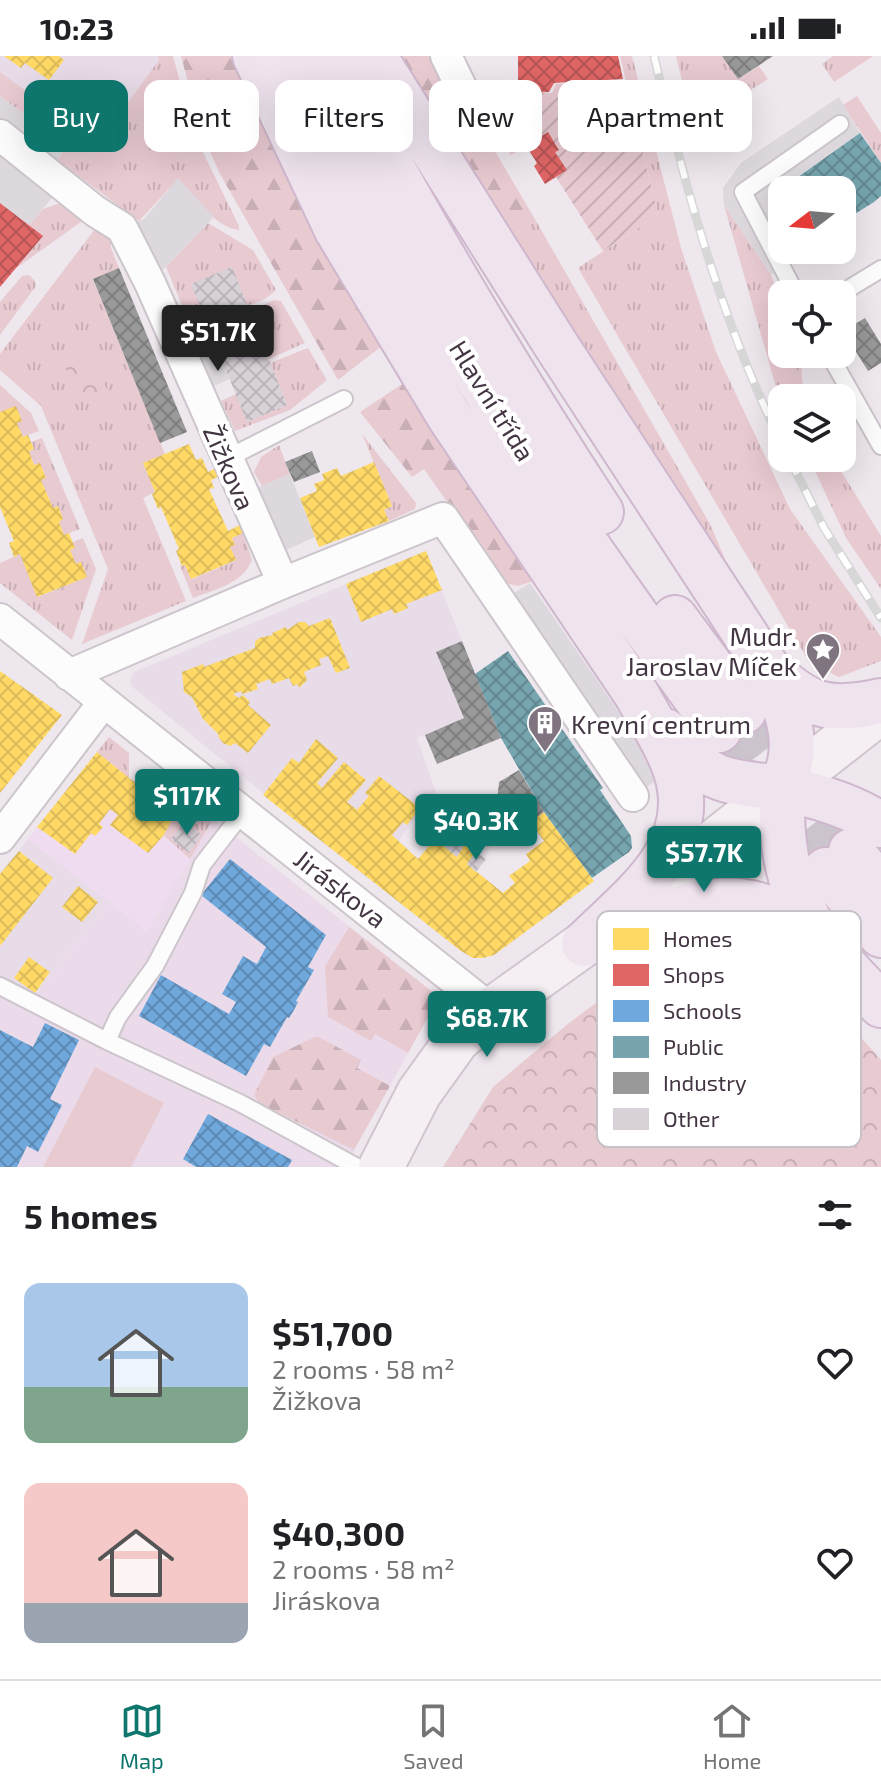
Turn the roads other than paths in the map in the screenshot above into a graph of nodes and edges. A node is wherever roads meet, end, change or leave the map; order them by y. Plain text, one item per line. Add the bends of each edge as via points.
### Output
1 (255, 56) edge
2 (286, 56) edge
3 (333, 56) edge
4 (374, 56) edge
5 (446, 56) edge
6 (458, 80) edge
7 (840, 124) dead end
8 (0, 135) edge
9 (881, 269) edge
10 (789, 280) edge
11 (856, 284) edge
12 (837, 368) edge
13 (344, 399) dead end
14 (881, 446) edge
15 (226, 459) junction
16 (283, 583) junction
17 (0, 619) edge
18 (768, 669) junction
19 (69, 675) junction
20 (637, 695) junction
21 (103, 703) junction
22 (878, 707) edge
23 (782, 789) junction
24 (633, 796) dead end
25 (243, 812) junction
26 (0, 838) edge
27 (853, 849) edge
28 (881, 888) edge
29 (617, 911) edge
30 (626, 911) edge
31 (675, 911) edge
32 (772, 911) edge
33 (805, 911) edge
34 (597, 931) edge
35 (597, 934) edge
36 (881, 935) edge
37 (597, 939) edge
38 (584, 944) junction
39 (861, 983) edge
40 (0, 986) edge
41 (881, 1005) edge
42 (492, 1010) junction
43 (107, 1041) junction
44 (357, 1167) edge
45 (381, 1167) edge

1 - 20 main road via 345,243 449,416
2 - 3 main road, Hlavní třída via 515,437 650,636 732,721 675,619 545,426 387,161
4 - 18 main road
5 - 6 street
7 - 10 lane via 743,192
8 - 15 street, Žižkova via 122,228
9 - 11 lane
12 - 14 lane
13 - 15 lane
15 - 16 street, Žižkova
16 - 19 street
16 - 24 street via 443,518
17 - 19 street, Jiráskova
18 - 22 main road via 819,705
18 - 23 main road via 792,734
19 - 21 street, Jiráskova
20 - 23 main road via 673,740 711,774
20 - 29 main road via 679,782 679,828 671,851
21 - 25 street, Jiráskova
21 - 26 street
22 - 23 street
23 - 27 main road via 848,806
23 - 30 street
23 - 33 main road via 784,856
25 - 42 street, Jiráskova
25 - 43 lane via 202,865 155,966
27 - 28 main road
27 - 36 main road
31 - 32 main road via 719,902 753,903
34 - 38 main road
35 - 38 street
37 - 38 main road
38 - 42 street
39 - 41 main road
40 - 43 lane
42 - 45 street via 438,1064
43 - 44 lane via 240,1103

